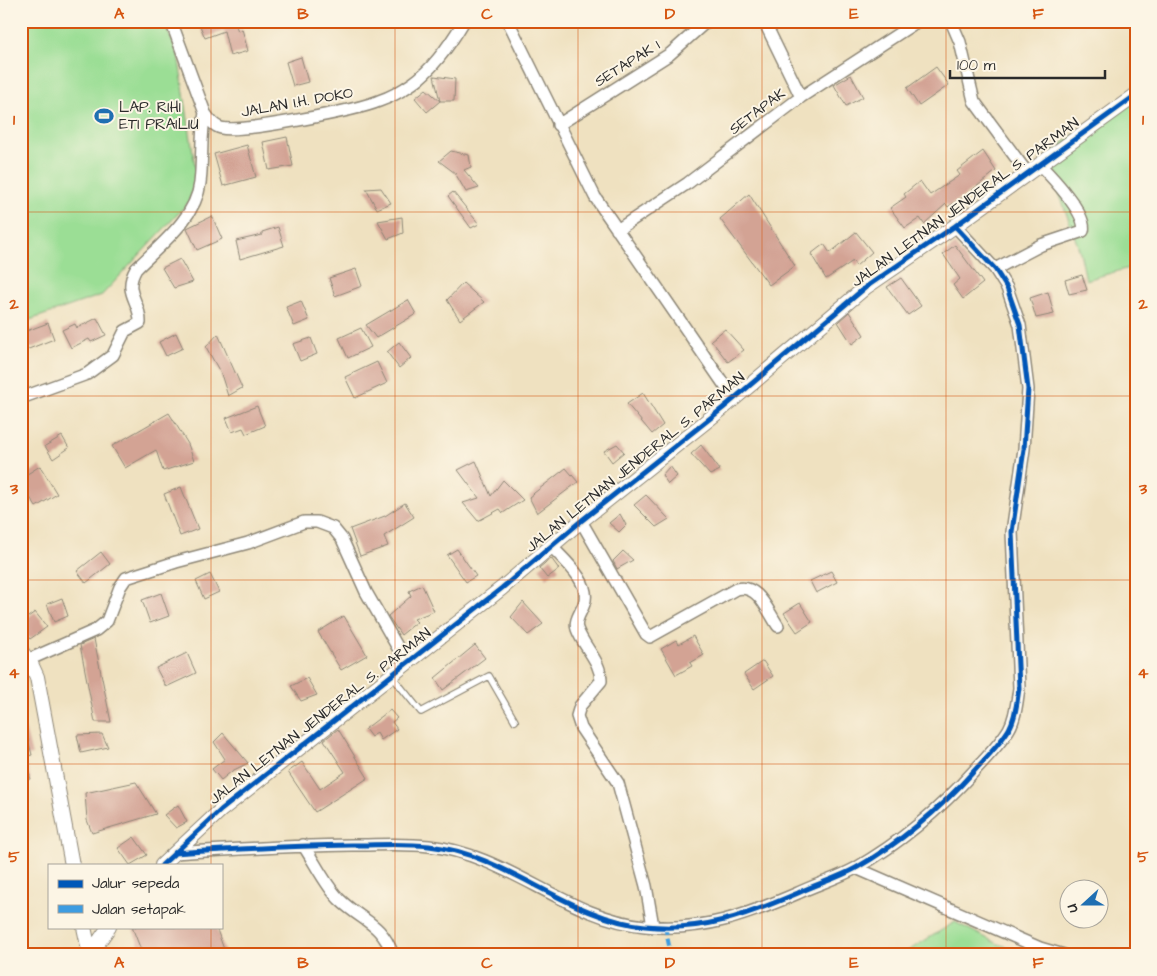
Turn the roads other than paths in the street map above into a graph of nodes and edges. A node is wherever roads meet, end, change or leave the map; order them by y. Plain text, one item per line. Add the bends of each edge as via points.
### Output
1 (171, 21) edge
2 (464, 21) edge
3 (508, 21) edge
4 (707, 21) edge
5 (764, 21) edge
6 (918, 21) edge
7 (951, 21) edge
8 (1136, 95) edge
9 (801, 97) junction
10 (205, 113) junction
11 (558, 125) junction
12 (1040, 165) junction
13 (1028, 174) junction
14 (955, 226) junction
15 (617, 230) junction
16 (995, 268) junction
17 (21, 398) edge
18 (734, 399) junction
19 (581, 521) junction
20 (552, 547) junction
21 (778, 626) dead end
22 (25, 656) edge
23 (406, 662) junction
24 (391, 674) junction
25 (515, 720) dead end
26 (304, 845) junction
27 (174, 853) junction
28 (72, 864) edge
29 (163, 864) edge
30 (856, 868) junction
31 (653, 926) junction
32 (84, 928) edge
33 (108, 928) edge
34 (90, 954) edge
35 (393, 955) edge
36 (1064, 955) edge

1 - 10 street, JALAN I.H. DOKO
2 - 10 street, JALAN I.H. DOKO via 427,70 414,82 378,102 229,129 219,128
3 - 11 street
4 - 11 street, SETAPAK 1 via 670,54
5 - 9 street
6 - 9 street, SETAPAK
7 - 13 street via 960,42 974,101
8 - 12 street, JALAN LETNAN JENDERAL S. PARMAN
9 - 15 street, SETAPAK via 688,183
10 - 17 street via 196,200 181,222 131,278 130,289 140,323 125,331 113,354 87,374
11 - 15 street via 595,197
12 - 13 street, JALAN LETNAN JENDERAL S. PARMAN
12 - 16 street via 1075,208 1083,231 1041,245
13 - 14 street, JALAN LETNAN JENDERAL S. PARMAN
14 - 16 street
14 - 18 street, JALAN LETNAN JENDERAL S. PARMAN via 866,287
15 - 18 street
16 - 30 street via 1007,288 1020,325 1028,389 1024,449 1012,532 1019,688 1016,709 1009,729 941,806
18 - 19 street, JALAN LETNAN JENDERAL S. PARMAN
19 - 20 street, JALAN LETNAN JENDERAL S. PARMAN
19 - 21 street via 650,637 745,586 754,590
20 - 23 street, JALAN LETNAN JENDERAL S. PARMAN
20 - 31 street via 577,575 585,592 585,603 576,626 600,667 601,681 580,706 577,716 581,728 618,783 646,886
22 - 23 street via 96,630 107,621 126,578 248,543 304,522 317,522 333,528 342,539 366,592
22 - 28 street via 37,677
23 - 24 street, JALAN LETNAN JENDERAL S. PARMAN
24 - 25 lane via 421,712 489,676
24 - 27 street, JALAN LETNAN JENDERAL S. PARMAN via 221,810
26 - 27 street
26 - 31 street via 433,846 486,861 579,908
26 - 35 street via 336,895 378,928 389,942
27 - 29 street, JALAN LETNAN JENDERAL S. PARMAN
30 - 31 street via 729,920 699,925
30 - 36 street via 1040,948
32 - 34 street
33 - 34 street

